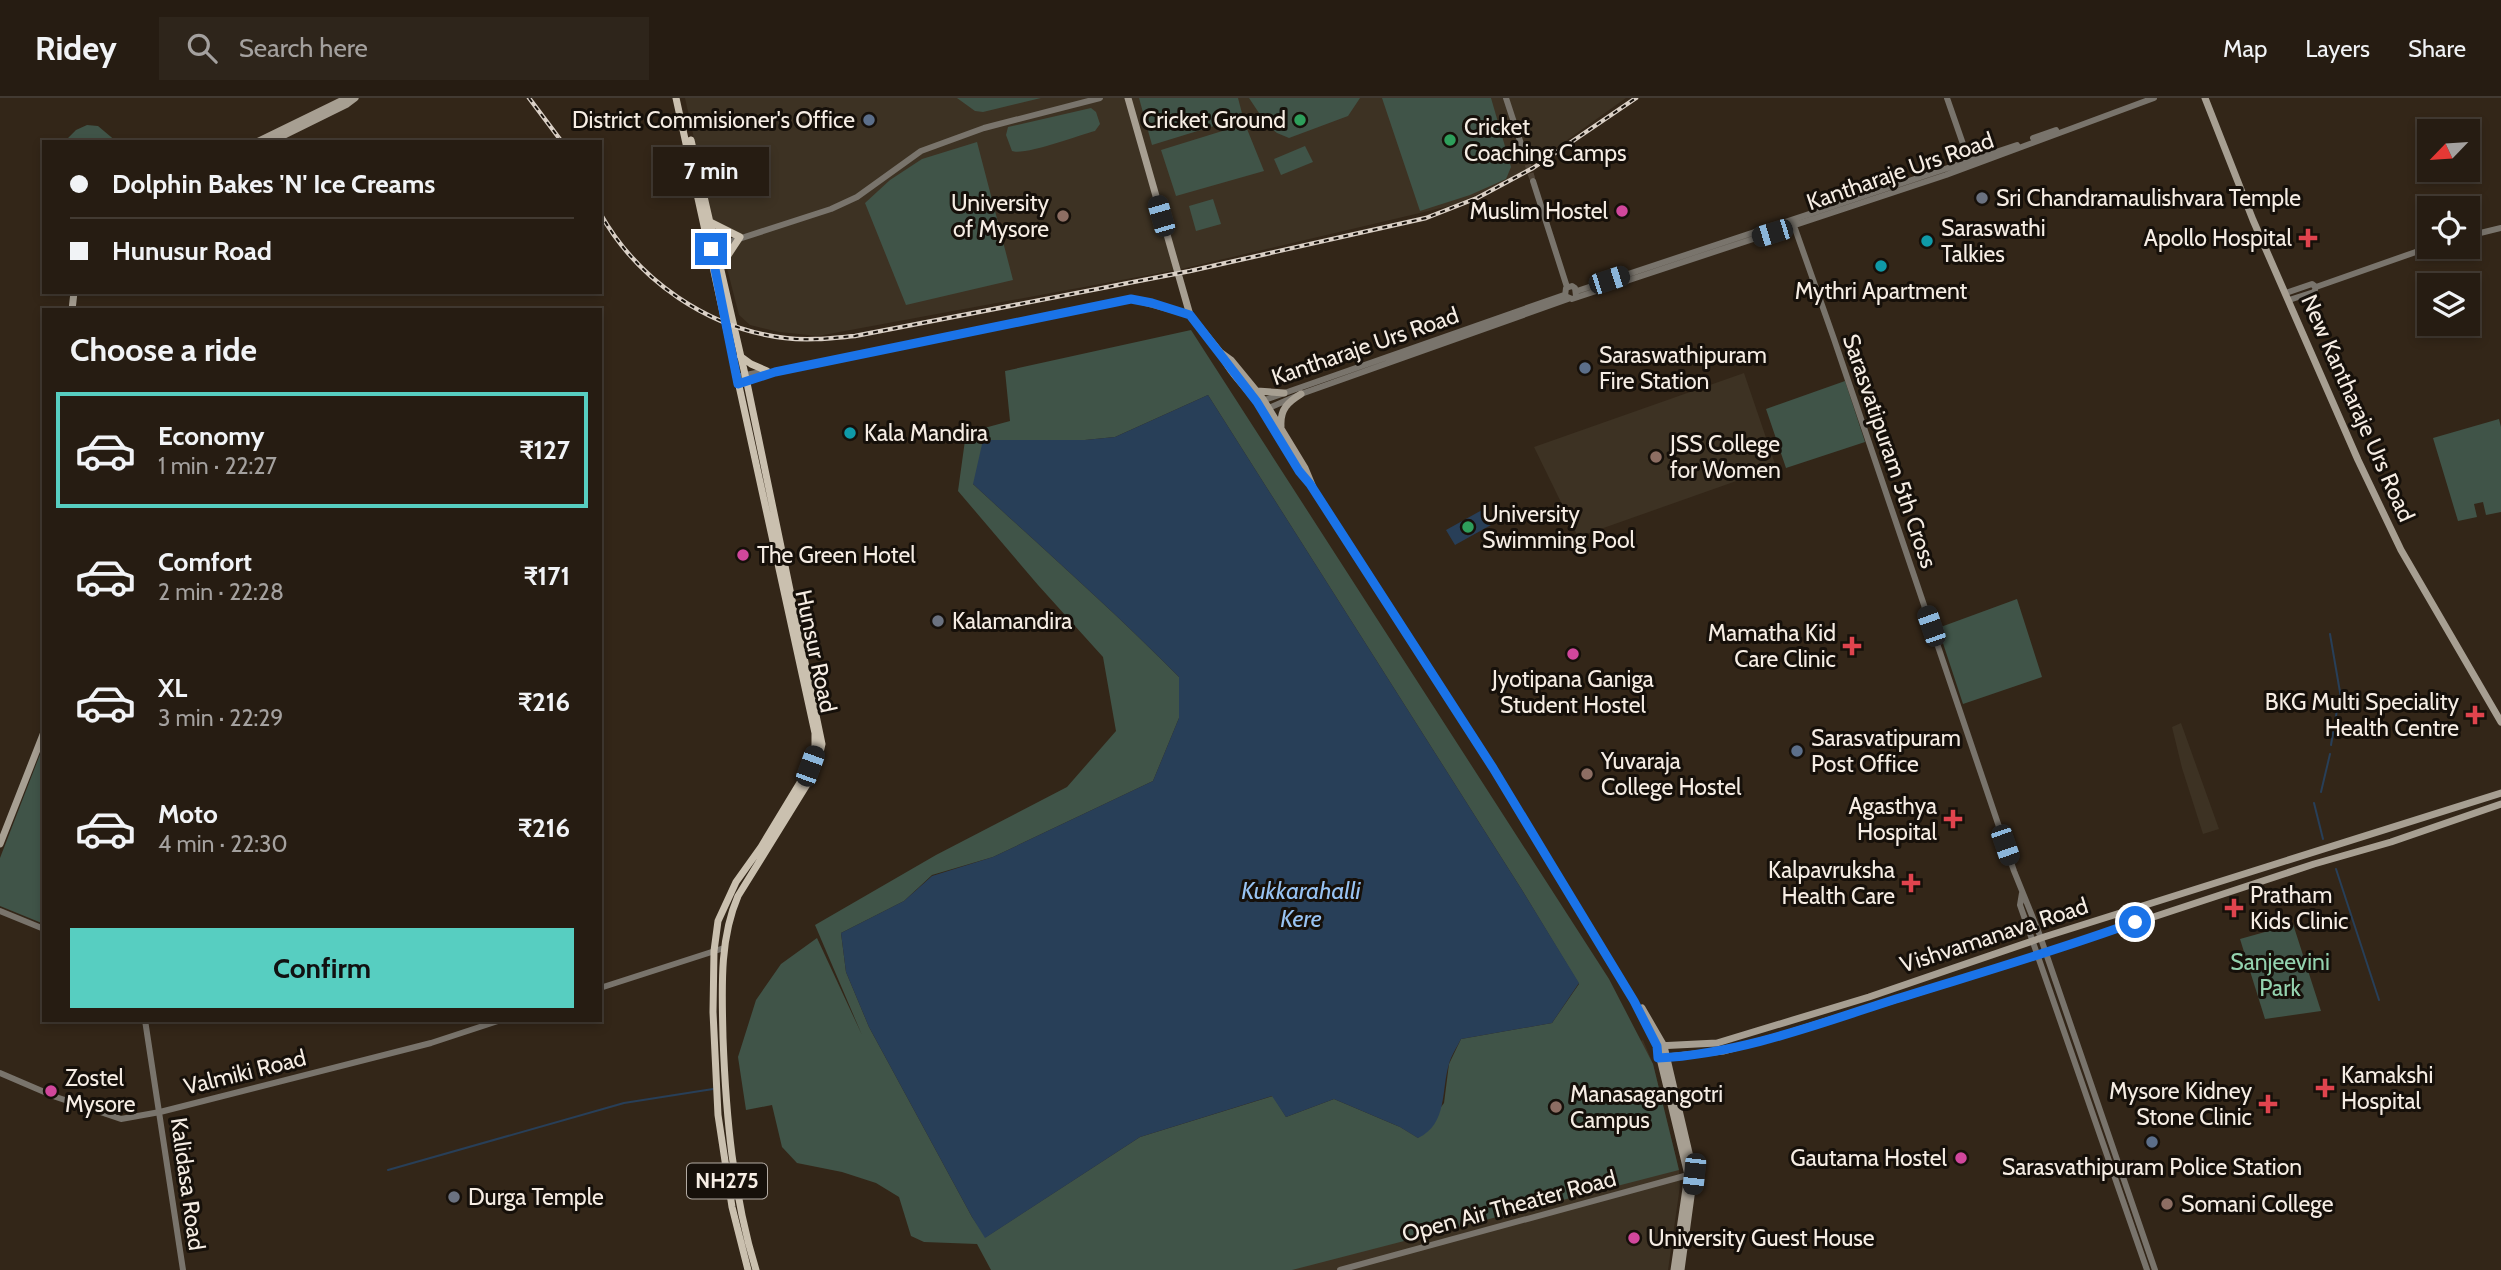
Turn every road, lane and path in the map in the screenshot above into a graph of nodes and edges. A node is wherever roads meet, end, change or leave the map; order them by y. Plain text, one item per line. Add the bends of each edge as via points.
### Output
1 (347, 98) edge
2 (355, 98) edge
3 (678, 98) edge
4 (1100, 98) edge
5 (1128, 98) edge
6 (1506, 98) edge
7 (1947, 98) edge
8 (2142, 98) edge
9 (2154, 98) edge
10 (2205, 98) edge
11 (261, 140) edge
12 (274, 140) edge
13 (1525, 156) tunnel mouth
14 (1970, 164) junction
15 (1533, 181) tunnel mouth
16 (710, 222) junction
17 (1793, 223) junction
18 (2501, 228) edge
19 (2480, 233) edge
20 (740, 237) junction
21 (713, 248) junction
22 (2417, 252) edge
23 (720, 266) junction
24 (1567, 286) junction
25 (1576, 294) junction
26 (1566, 297) junction
27 (2287, 297) junction
28 (727, 310) junction
29 (1190, 315) junction
30 (733, 339) junction
31 (1220, 352) junction
32 (740, 355) junction
33 (1374, 365) junction
34 (771, 371) junction
35 (742, 380) junction
36 (1256, 391) junction
37 (1284, 393) junction
38 (1301, 394) junction
39 (1260, 401) junction
40 (1266, 409) junction
41 (1281, 428) junction
42 (1310, 484) junction
43 (2501, 722) edge
44 (42, 737) edge
45 (2501, 793) edge
46 (2501, 804) edge
47 (0, 844) edge
48 (0, 911) edge
49 (42, 928) edge
50 (2037, 940) junction
51 (724, 948) junction
52 (714, 951) junction
53 (2042, 954) junction
54 (602, 987) edge
55 (145, 1022) edge
56 (495, 1022) edge
57 (1660, 1046) junction
58 (1662, 1058) junction
59 (0, 1073) edge
60 (160, 1112) junction
61 (1688, 1175) junction
62 (183, 1270) edge
63 (748, 1270) edge
64 (756, 1270) edge
65 (1340, 1270) edge
66 (1674, 1270) edge
67 (1681, 1270) edge
68 (2147, 1270) edge
69 (2155, 1270) edge

1 - 11 main road
2 - 12 main road
3 - 16 main road, Hunsur Road
3 - 21 main road
4 - 20 street via 984,128 920,151 858,197
5 - 29 main road
6 - 13 street
7 - 14 street
8 - 14 street, Kantharaje Urs Road
9 - 14 street, Kantharaje Urs Road
10 - 27 main road, New Kantharaje Urs Road
14 - 17 street, Kantharaje Urs Road
15 - 24 street
16 - 20 main road
16 - 21 main road, Hunsur Road
17 - 25 street, Kantharaje Urs Road
17 - 50 street, Sarasvatipuram 5th Cross via 2022,892 2020,905
18 - 19 street
20 - 21 street
20 - 23 main road
21 - 23 main road, Hunsur Road
21 - 28 main road
22 - 27 street via 2316,287 2312,284
23 - 28 main road, Hunsur Road
24 - 25 street via 1574,287
24 - 26 street
25 - 26 street, Kantharaje Urs Road
26 - 33 street, Kantharaje Urs Road
27 - 43 main road, New Kantharaje Urs Road via 2402,550
28 - 30 main road, Hunsur Road
29 - 31 main road
29 - 34 street via 1131,299
30 - 32 main road
30 - 35 main road, Hunsur Road
31 - 36 main road
31 - 39 main road
32 - 34 main road
32 - 35 main road
33 - 37 street, Kantharaje Urs Road
33 - 38 street, Kantharaje Urs Road
34 - 35 street
35 - 51 main road via 822,744 816,770 738,896
35 - 52 main road, Hunsur Road / NH275 via 815,733 815,752 736,882 718,920
36 - 37 main road
36 - 39 main road
37 - 39 street, Kantharaje Urs Road
38 - 40 street, Kantharaje Urs Road
38 - 41 main road via 1287,403
39 - 40 main road
40 - 41 main road
40 - 42 main road
41 - 42 main road
42 - 57 main road via 1493,768
44 - 47 main road
45 - 50 main road, Vishvamanava Road
46 - 53 main road, Vishvamanava Road
48 - 49 street
50 - 53 street, Sarasvatipuram 5th Cross
50 - 57 main road, Vishvamanava Road via 1717,1043
51 - 52 street
51 - 64 main road via 726,1087 736,1185
52 - 54 street
52 - 63 main road, Hunsur Road / NH275 via 716,1088 732,1208
53 - 58 main road, Vishvamanava Road via 1723,1052
53 - 68 street
53 - 69 street
55 - 60 street, Kalidasa Road
56 - 60 street, Valmiki Road via 431,1043
57 - 58 main road
58 - 61 main road
58 - 67 main road via 1694,1174
59 - 60 street, Valmiki Road via 121,1119
60 - 62 street, Kalidasa Road
61 - 65 street, Open Air Theater Road
61 - 66 main road

